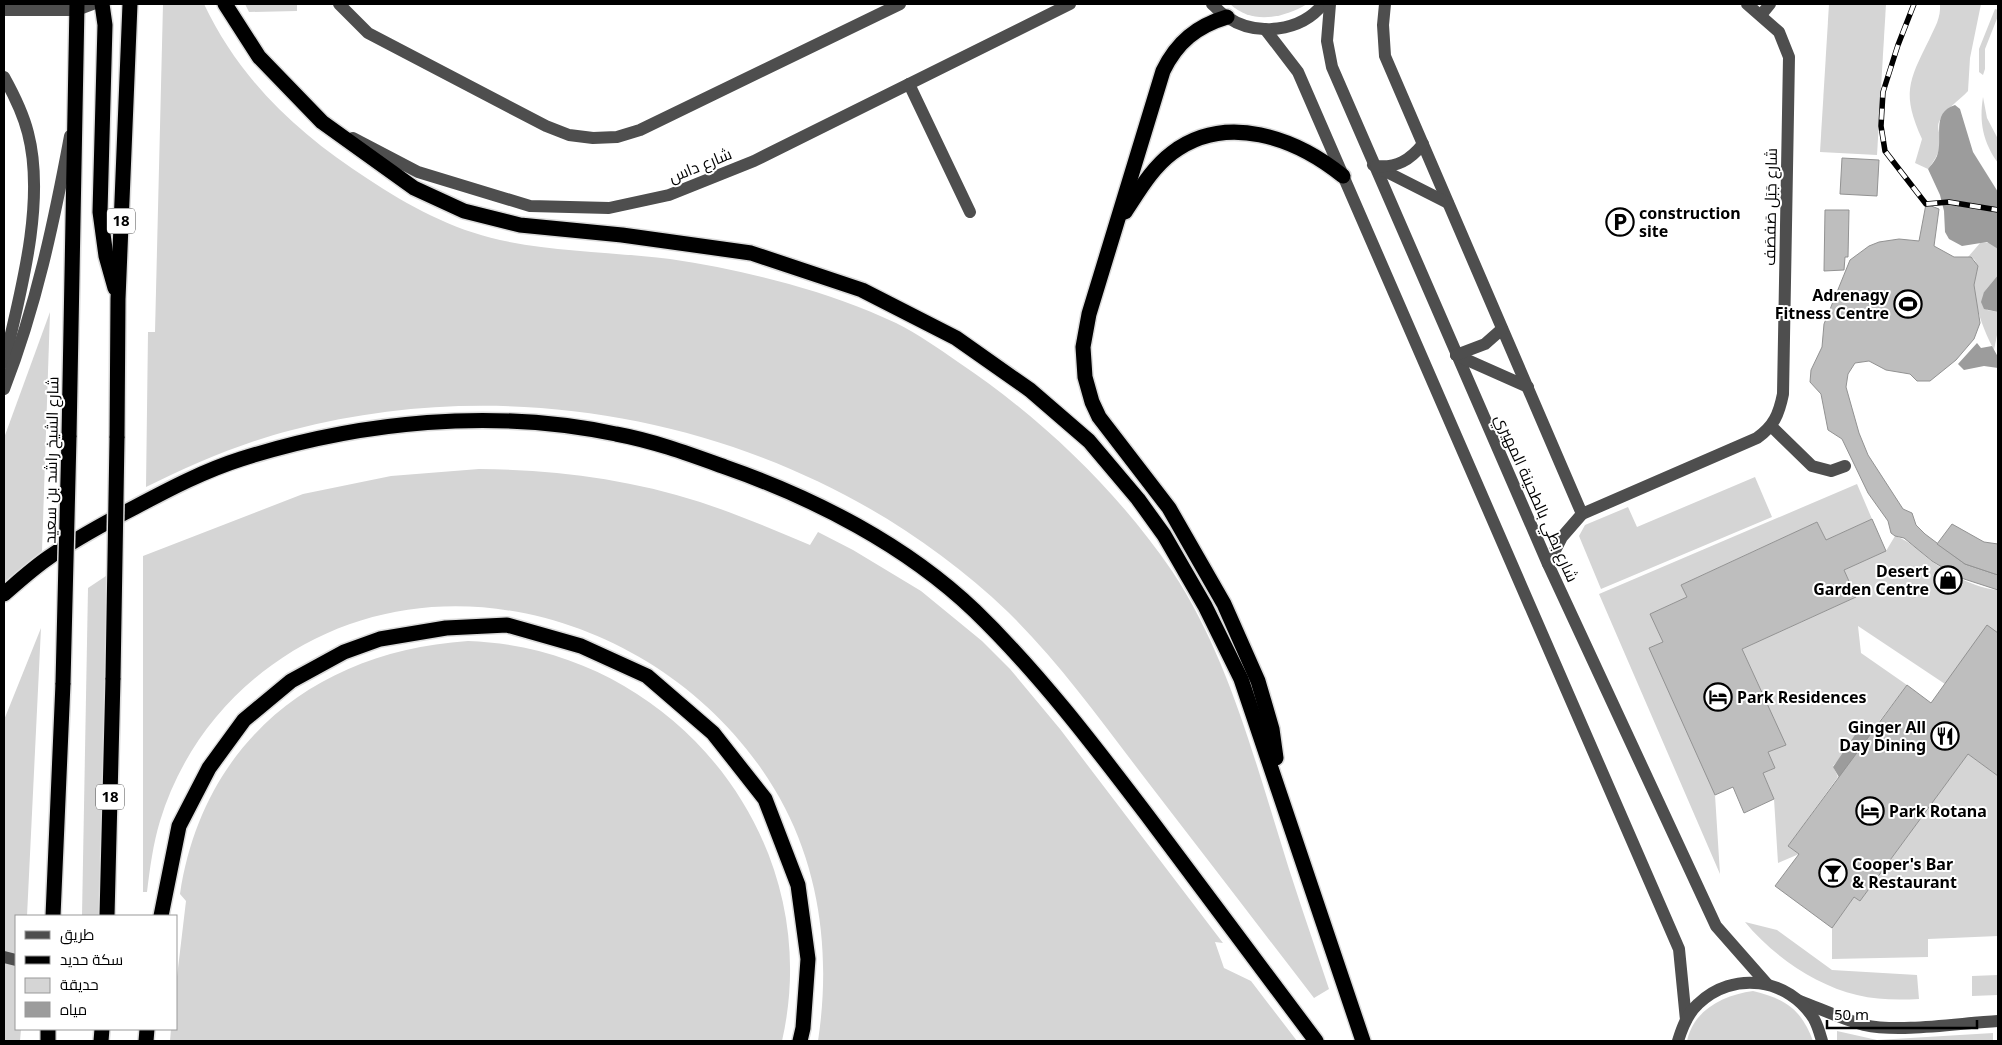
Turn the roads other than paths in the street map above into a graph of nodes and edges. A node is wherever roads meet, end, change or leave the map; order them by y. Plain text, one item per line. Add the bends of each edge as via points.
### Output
1 (93, 4) edge
2 (102, 4) edge
3 (130, 4) edge
4 (225, 4) edge
5 (339, 4) edge
6 (900, 4) edge
7 (1070, 4) edge
8 (1212, 4) edge
9 (1323, 4) edge
10 (1330, 4) edge
11 (1385, 4) edge
12 (1747, 4) edge
13 (1770, 4) edge
14 (77, 7) edge
15 (4, 10) edge
16 (1761, 15) junction
17 (1227, 18) junction
18 (1265, 29) junction
19 (4, 77) edge
20 (909, 84) junction
21 (75, 106) junction
22 (322, 122) junction
23 (1423, 144) junction
24 (1373, 165) junction
25 (1343, 176) junction
26 (1448, 203) junction
27 (970, 212) dead end
28 (1117, 224) junction
29 (118, 299) junction
30 (1502, 329) junction
31 (1456, 355) junction
32 (4, 363) edge
33 (1528, 387) junction
34 (4, 389) edge
35 (1771, 426) junction
36 (1845, 466) dead end
37 (1582, 514) junction
38 (1548, 564) junction
39 (4, 594) edge
40 (1278, 785) junction
41 (54, 915) edge
42 (107, 915) edge
43 (161, 915) edge
44 (1767, 984) junction
45 (1800, 1001) junction
46 (1686, 1020) junction
47 (1998, 1021) edge
48 (800, 1041) edge
49 (1316, 1041) edge
50 (1363, 1041) edge
51 (1678, 1041) edge
52 (1822, 1041) edge

1 - 14 street
2 - 29 highway via 105,24 100,212 106,256
3 - 29 highway, 18
4 - 22 highway via 259,57
5 - 6 street via 354,20 384,42 546,126 569,135 593,138 617,136 661,122
7 - 20 street, شارع داس
8 - 17 street
9 - 18 street via 1298,24
10 - 24 street, شارع بطي بالطحينة المهيري via 1327,41 1332,67
11 - 23 street via 1385,56
12 - 16 street, شارع جَبَل صَفصَف
13 - 16 street
14 - 15 street
14 - 21 highway, شارع الشيخ راشد بن سعيد
16 - 35 street, شارع جَبَل صَفصَف via 1783,39 1790,67 1783,394
17 - 18 street via 1250,28
17 - 28 highway via 1198,28 1185,38 1169,59
18 - 25 street via 1298,72
19 - 32 street via 28,134 33,189 28,250
20 - 22 street, شارع داس via 754,161 668,195 609,208 530,206 498,197 418,172
20 - 27 street
21 - 34 street via 42,272
21 - 41 highway, شارع الشيخ راشد بن سعيد, bridge via 63,684
22 - 40 highway via 414,188 464,211 520,225 751,253 862,290 956,338 1030,390 1089,440 1164,535 1206,606 1241,679
23 - 24 street via 1402,163 1388,167
23 - 26 street
24 - 26 street
24 - 31 street, شارع بطي بالطحينة المهيري
25 - 28 highway via 1313,154 1278,139 1245,132 1214,133 1186,144 1161,163
25 - 46 street via 1679,948
26 - 30 street
28 - 40 highway via 1086,331 1083,364 1088,390 1095,410 1108,430 1169,508 1224,604 1266,704 1275,747
29 - 42 highway, 18, bridge
30 - 31 street via 1485,344
30 - 33 street
31 - 33 street
31 - 38 street, شارع بطي بالطحينة المهيري
33 - 37 street
35 - 36 street via 1812,466 1831,471
35 - 37 street, شارع جَبَل صَفصَف via 1757,438
37 - 38 street, شارع جَبَل صَفصَف via 1562,537
38 - 44 street, شارع بطي بالطحينة المهيري via 1716,926
39 - 49 highway via 48,558 173,487 239,460 312,440 387,425 492,420 614,433 657,443 759,479 845,519 940,581 974,611 1095,747
40 - 50 highway
43 - 48 highway via 179,826 209,768 244,720 291,681 344,652 380,639 446,628 507,625 581,646 647,676 713,733 765,799 798,885 808,959
44 - 45 street via 1785,990
44 - 46 street via 1748,982 1712,992 1697,1004
45 - 47 street via 1865,1025 1889,1028
45 - 52 street via 1815,1020
46 - 51 street

